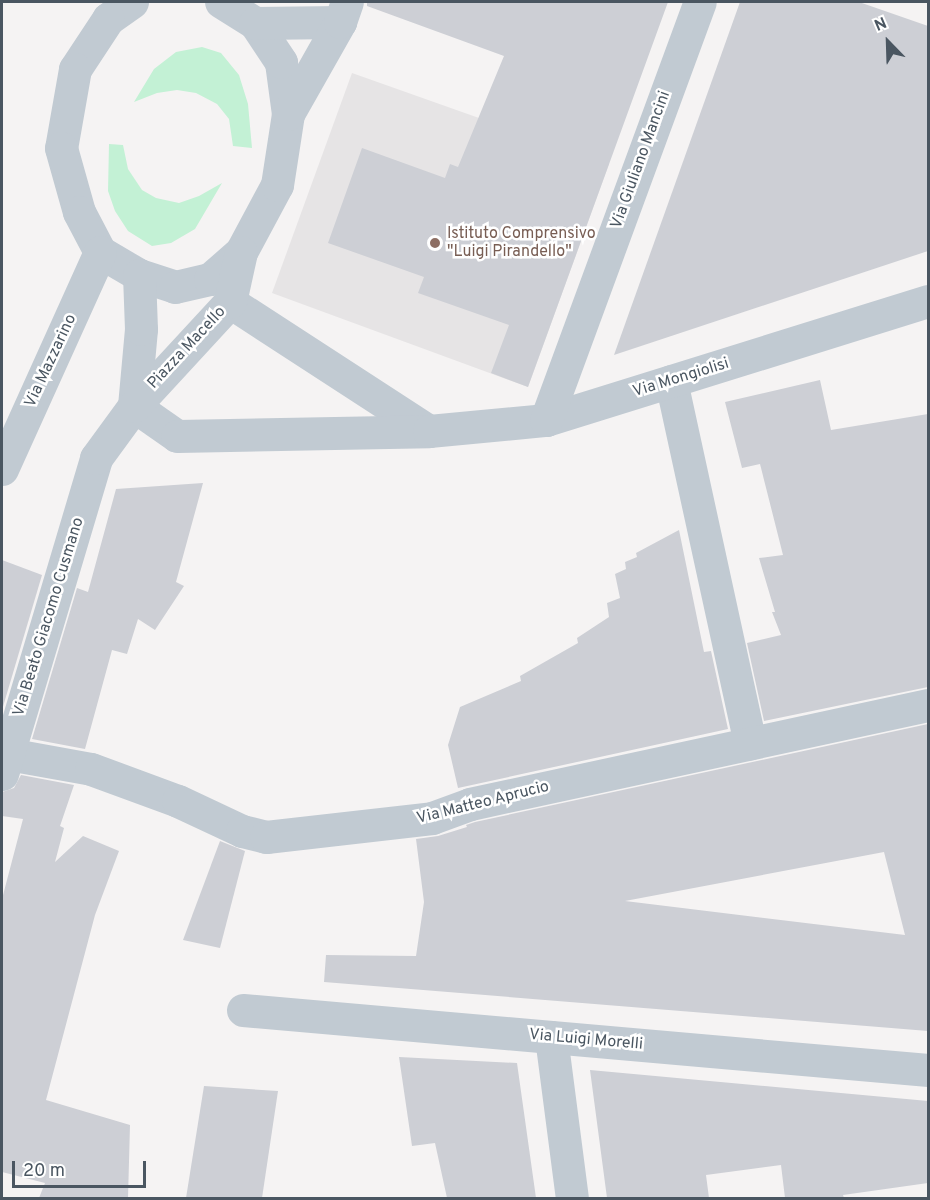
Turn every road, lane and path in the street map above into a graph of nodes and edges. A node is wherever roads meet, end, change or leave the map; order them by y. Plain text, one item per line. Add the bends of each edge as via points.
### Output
1 (132, 2) edge
2 (221, 2) edge
3 (700, 2) edge
4 (343, 12) edge
5 (255, 23) junction
6 (288, 114) junction
7 (100, 252) junction
8 (241, 252) junction
9 (139, 275) junction
10 (928, 301) edge
11 (230, 302) junction
12 (671, 381) junction
13 (134, 406) junction
14 (546, 420) junction
15 (429, 431) junction
16 (96, 458) joint
17 (2, 469) edge
18 (928, 705) edge
19 (750, 743) junction
20 (5, 765) edge
21 (243, 1010) dead end
22 (551, 1037) junction
23 (928, 1070) edge
24 (572, 1198) edge

1 - 7 street via 108,19 75,69 61,148 80,212
2 - 5 street, Piazza Macello
3 - 14 street, Via Giuliano Mancini
4 - 5 street, Piazza Macello
4 - 6 street, Piazza Macello
5 - 6 street, Piazza Macello via 280,62
6 - 8 street, Piazza Macello via 277,185
7 - 9 street, Piazza Macello
7 - 17 street, Via Mazzarino
8 - 9 street, Piazza Macello via 210,279 175,287
8 - 11 street, Piazza Macello
9 - 13 street, Piazza Macello via 141,329
10 - 12 street, Via Mongiolisi
11 - 13 street, Piazza Macello
11 - 15 street
12 - 14 street, Via Mongiolisi
12 - 19 street
13 - 15 street, Via Mongiolisi via 177,436
13 - 16 street, Piazza Macello
14 - 15 street, Via Mongiolisi
16 - 20 street, Via Beato Giacomo Cusmano
18 - 19 street, Via Matteo Aprucio
19 - 20 street, Via Matteo Aprucio via 470,804 432,818 266,837 242,831 177,801 91,769
21 - 22 street, Via Luigi Morelli
22 - 23 street, Via Luigi Morelli
22 - 24 street

